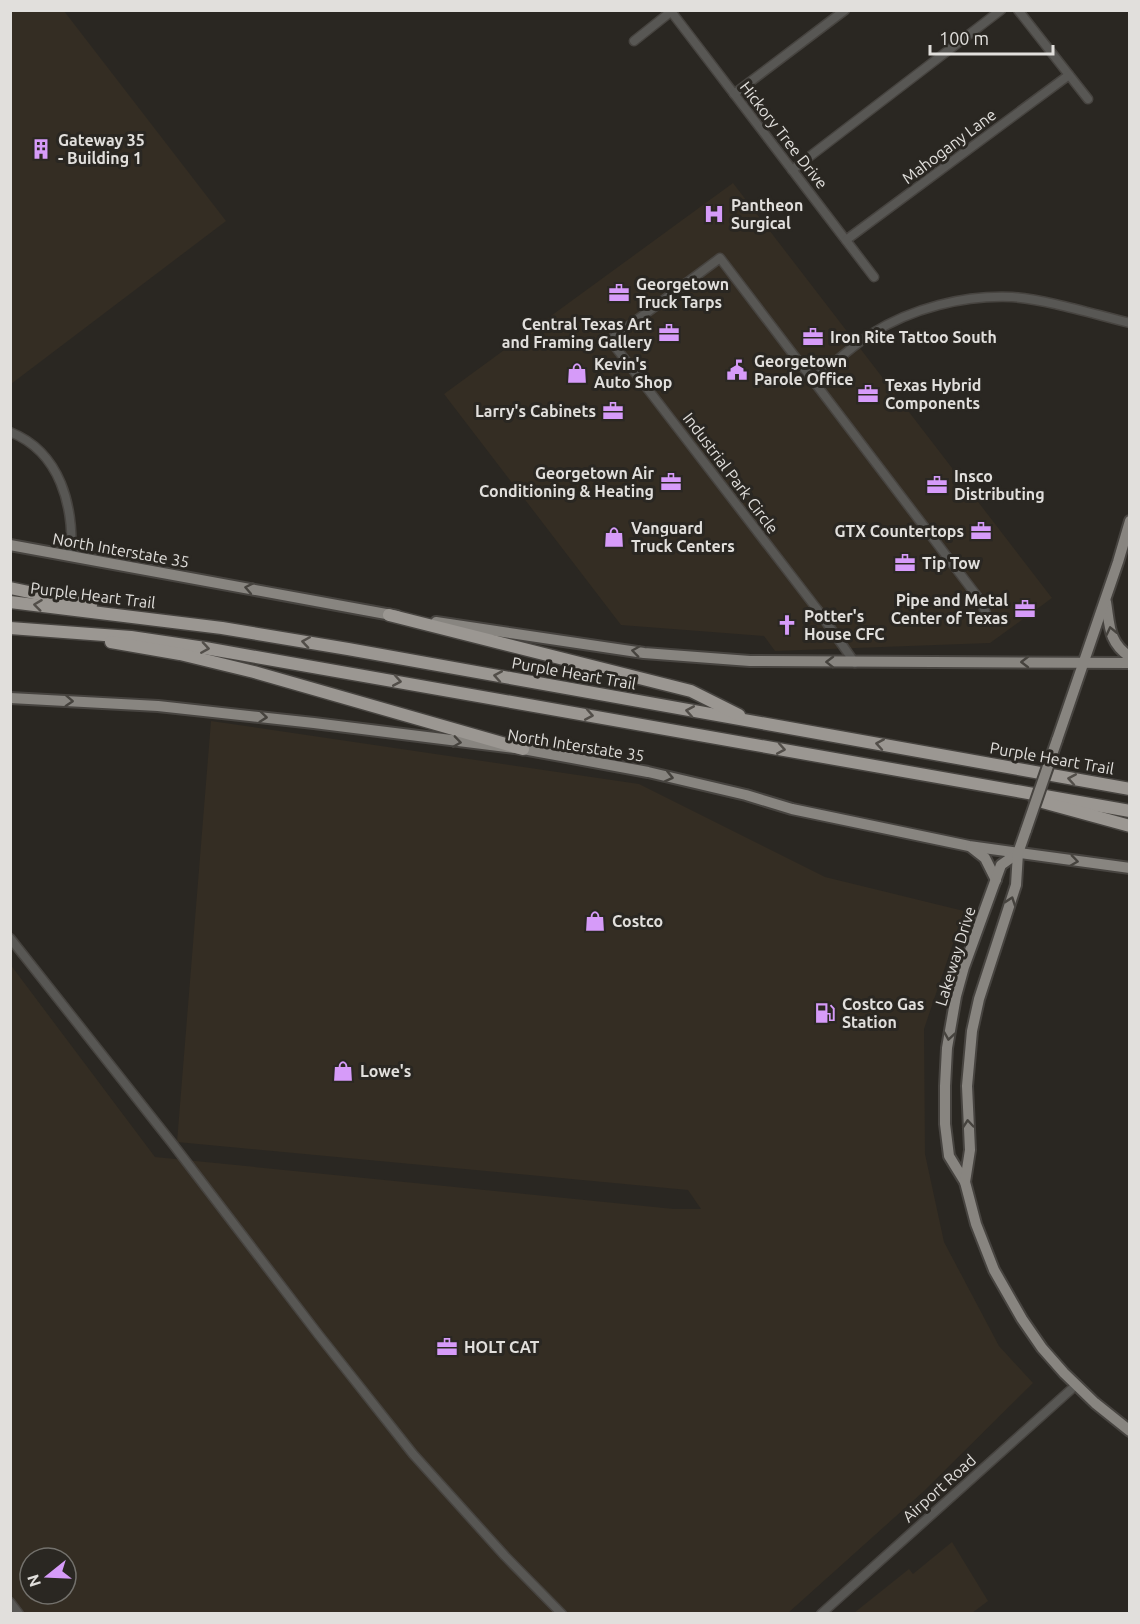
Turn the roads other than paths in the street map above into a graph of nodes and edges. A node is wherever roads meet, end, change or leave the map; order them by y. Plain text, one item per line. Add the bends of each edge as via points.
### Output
1 (845, 10) edge
2 (1001, 10) edge
3 (1018, 10) edge
4 (671, 11) edge
5 (634, 41) dead end
6 (1069, 75) junction
7 (734, 94) junction
8 (1088, 99) dead end
9 (792, 170) junction
10 (846, 240) junction
11 (874, 277) dead end
12 (1130, 322) edge
13 (813, 380) junction
14 (10, 432) edge
15 (1130, 521) edge
16 (10, 545) edge
17 (71, 556) junction
18 (10, 588) edge
19 (1106, 599) junction
20 (10, 602) edge
21 (389, 615) junction
22 (138, 617) junction
23 (989, 620) dead end
24 (10, 628) edge
25 (63, 633) junction
26 (1130, 657) edge
27 (1084, 662) junction
28 (855, 663) junction
29 (1130, 663) edge
30 (10, 698) edge
31 (748, 720) junction
32 (523, 749) junction
33 (991, 786) junction
34 (1130, 789) edge
35 (1130, 811) edge
36 (1130, 826) edge
37 (969, 846) junction
38 (1018, 853) junction
39 (1130, 868) edge
40 (996, 880) junction
41 (10, 938) edge
42 (965, 1182) junction
43 (1076, 1385) junction
44 (1130, 1431) edge
45 (10, 1602) edge
46 (19, 1614) edge
47 (562, 1614) edge
48 (821, 1614) edge

1 - 7 street
2 - 9 street
3 - 6 street
4 - 5 street
4 - 7 street, Hickory Tree Drive
6 - 8 street
6 - 10 street, Mahogany Lane
7 - 9 street, Hickory Tree Drive
9 - 10 street, Hickory Tree Drive
10 - 11 street, Hickory Tree Drive
12 - 13 street via 1014,297 949,303 905,317 871,334
13 - 23 street, Industrial Park Circle via 980,600
13 - 28 street, Industrial Park Circle via 720,258 610,340
14 - 17 street via 39,450 64,488 72,532
15 - 19 main road, Lakeway Drive
16 - 17 main road, North Interstate 35
21 -> 17 main road, North Interstate 35
18 - 22 highway
26 -> 19 main road via 1114,643
19 - 27 main road, Lakeway Drive
22 -> 20 highway, Purple Heart Trail
28 -> 21 main road, North Interstate 35 via 644,653
21 - 31 highway via 691,691
31 -> 22 highway, Purple Heart Trail
24 - 25 highway
25 - 32 highway via 254,672
25 -> 33 highway via 131,637 205,648
27 -> 28 main road, North Interstate 35
27 - 29 main road, North Interstate 35
27 - 38 main road, Lakeway Drive, bridge
30 -> 32 main road, North Interstate 35 via 158,706
34 -> 31 highway, Purple Heart Trail
32 -> 37 main road, North Interstate 35 via 648,772
33 - 35 highway
33 - 36 highway
37 - 38 main road, North Interstate 35
37 - 40 main road via 985,858
38 -> 39 main road, North Interstate 35
38 - 40 main road, Lakeway Drive via 1001,865
42 -> 38 main road, Lakeway Drive via 970,1150 967,1086 972,1031 1017,885
40 -> 42 main road, Lakeway Drive via 964,967 947,1048 945,1124 949,1156
41 - 47 street via 413,1454
42 - 43 main road, Lakeway Drive via 980,1237 1002,1286 1032,1334
43 - 44 main road, Lakeway Drive
43 - 48 street, Airport Road
45 - 46 street

